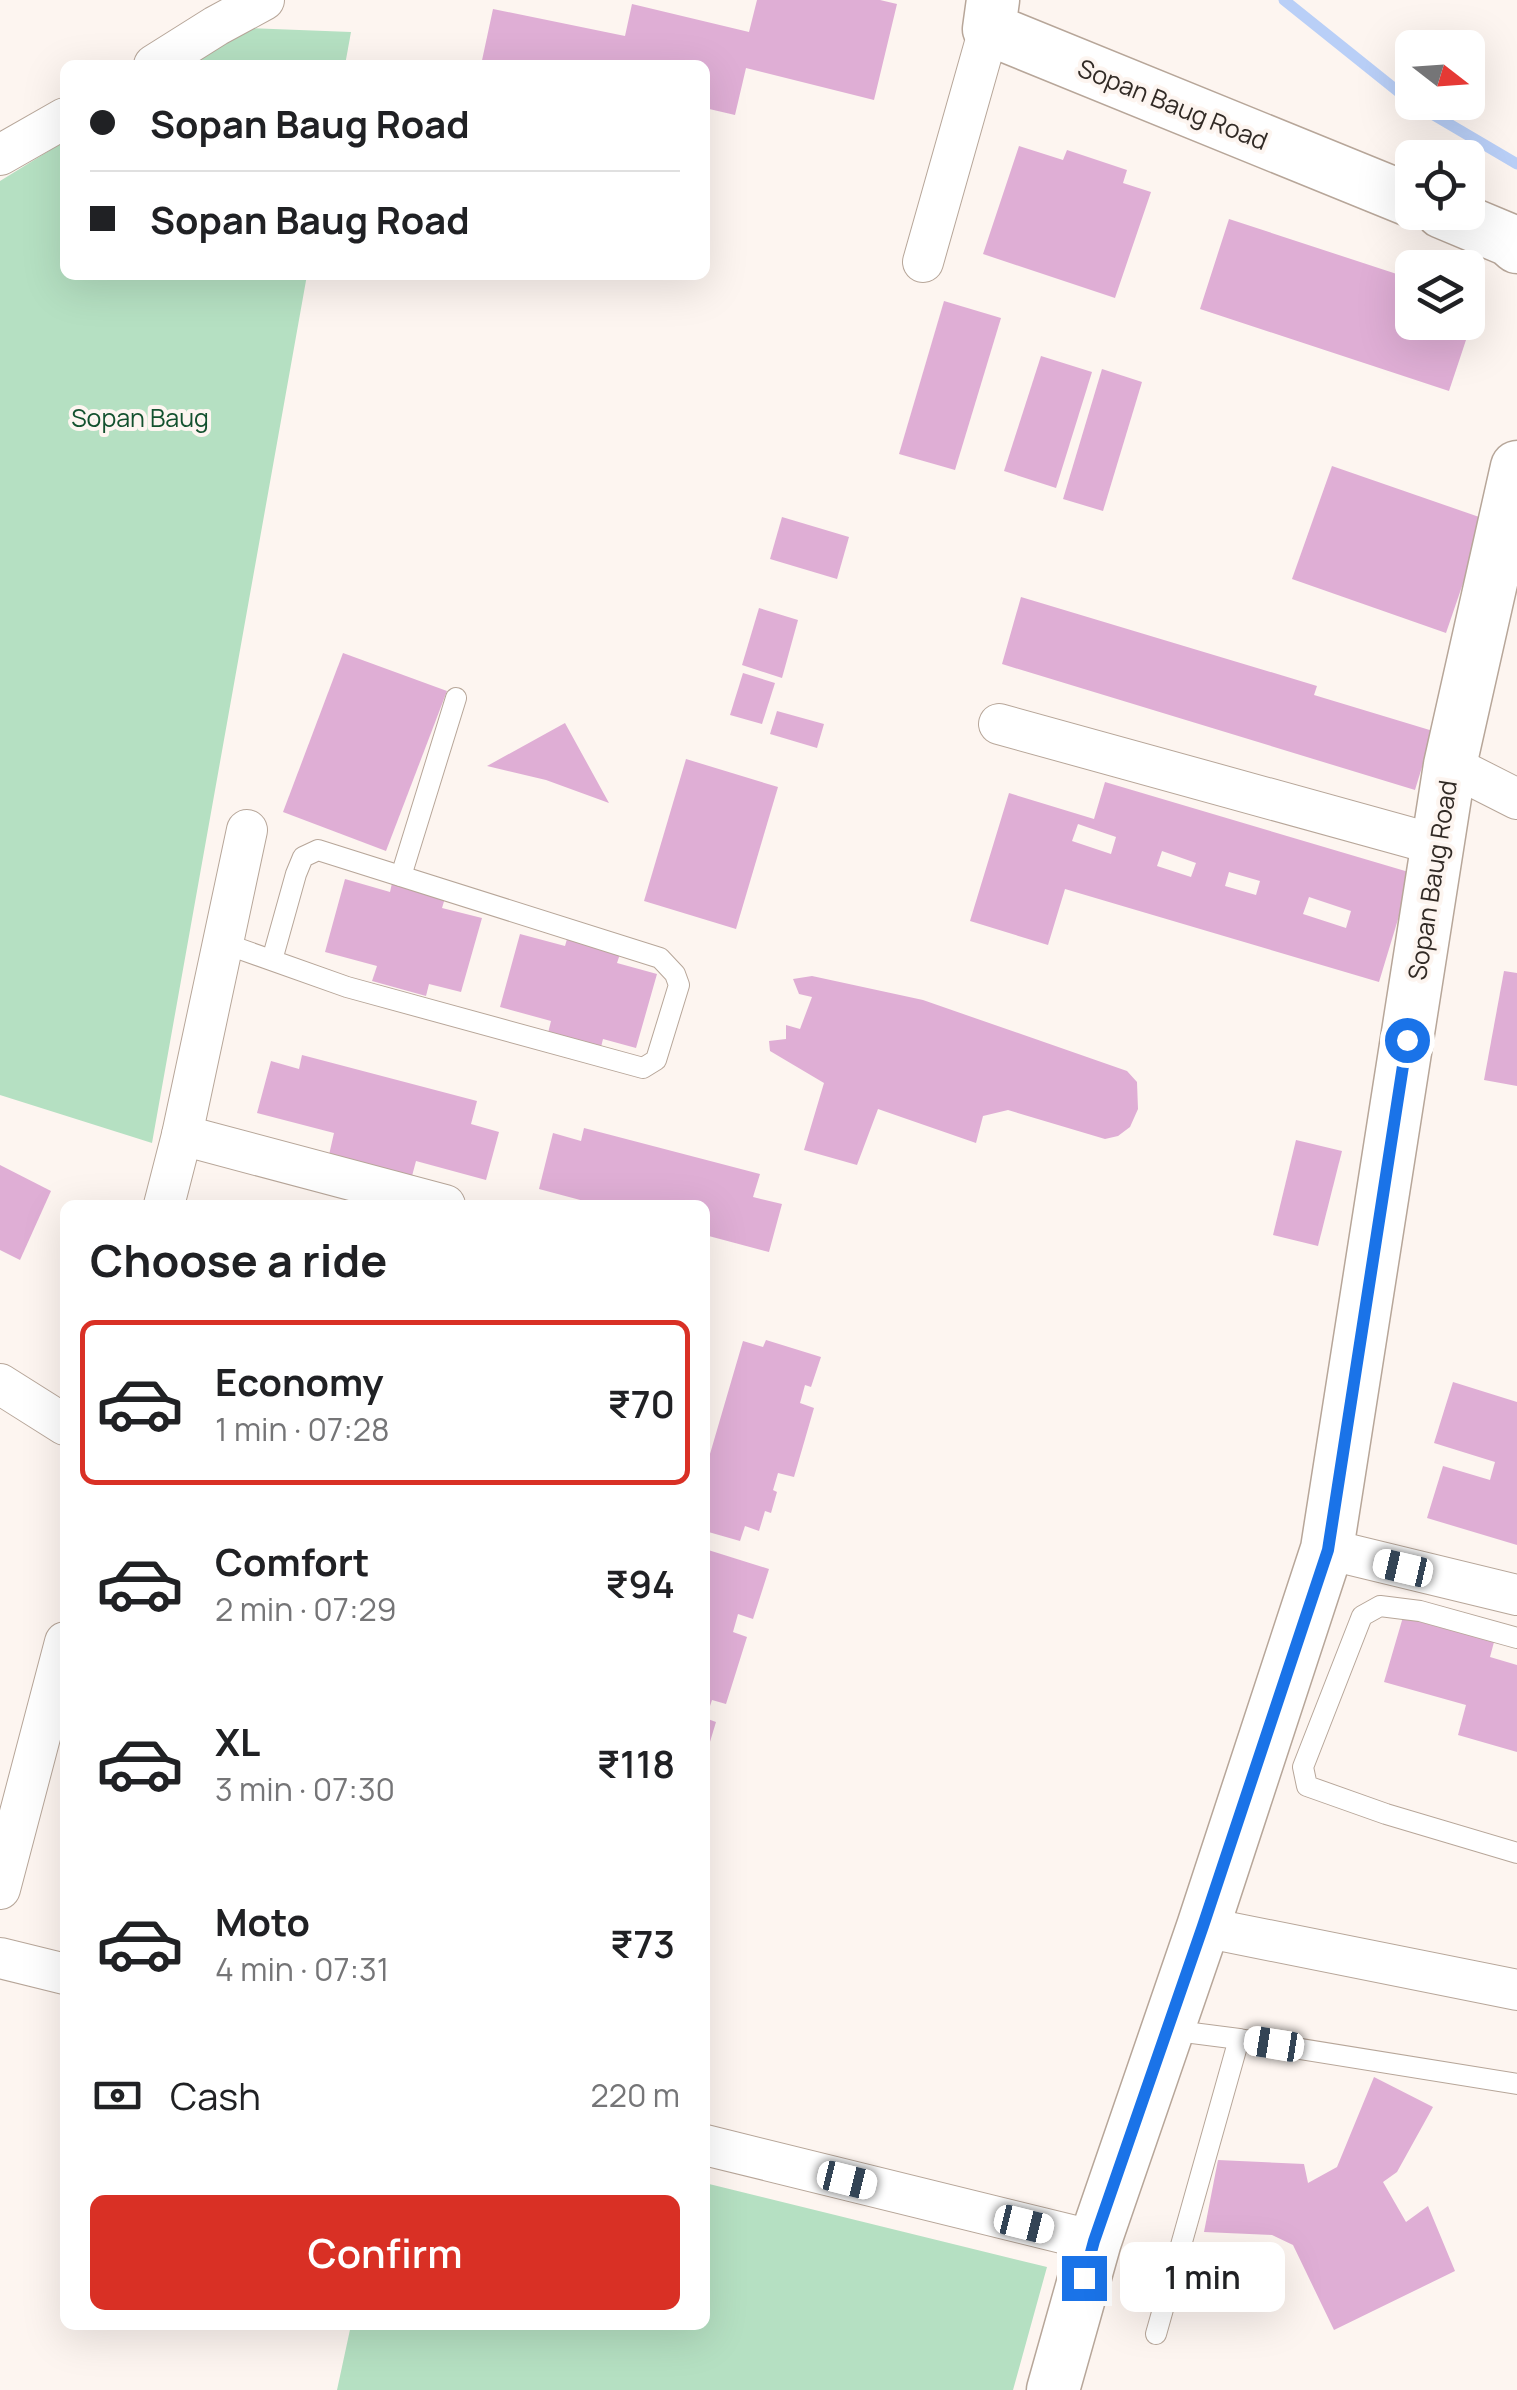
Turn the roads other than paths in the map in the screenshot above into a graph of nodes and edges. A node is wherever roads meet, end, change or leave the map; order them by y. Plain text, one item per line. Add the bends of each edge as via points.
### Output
1 (264, 0) edge
2 (991, 15) edge
3 (162, 60) edge
4 (60, 121) edge
5 (0, 155) edge
6 (1395, 193) edge
7 (1485, 230) edge
8 (1517, 247) edge
9 (923, 262) dead end
10 (1517, 468) edge
11 (456, 698) dead end
12 (1000, 724) dead end
13 (1450, 765) junction
14 (1517, 799) edge
15 (248, 830) dead end
16 (1437, 845) junction
17 (400, 876) junction
18 (223, 942) junction
19 (272, 960) junction
20 (182, 1135) junction
21 (394, 1198) edge
22 (165, 1200) edge
23 (0, 1384) edge
24 (60, 1423) edge
25 (1328, 1550) junction
26 (1517, 1595) edge
27 (1517, 1638) edge
28 (60, 1661) edge
29 (1517, 1853) edge
30 (0, 1889) edge
31 (1203, 1926) junction
32 (0, 1958) edge
33 (60, 1973) edge
34 (1517, 1990) edge
35 (1167, 2030) junction
36 (1240, 2038) junction
37 (1517, 2084) edge
38 (710, 2146) edge
39 (1094, 2241) junction
40 (1156, 2334) dead end
41 (1055, 2390) edge

1 - 3 street
2 - 6 street, Sopan Baug Road
2 - 9 street
4 - 5 street
7 - 8 street
10 - 13 street, Sopan Baug Road
11 - 17 lane
12 - 16 street
13 - 14 street
13 - 16 street, Sopan Baug Road
15 - 18 street
16 - 25 street, Sopan Baug Road
17 - 19 lane via 318,850 303,857
17 - 19 lane via 660,958 679,985 656,1060 644,1068 347,987
18 - 19 lane
18 - 20 street
20 - 21 street
20 - 22 street
23 - 24 street
25 - 26 street
25 - 31 street, Sopan Baug Road
27 - 29 lane via 1420,1611 1380,1606 1362,1616 1303,1766 1307,1786
28 - 30 street
31 - 34 street
31 - 35 street, Sopan Baug Road
32 - 33 street
35 - 36 lane
35 - 39 street, Sopan Baug Road
36 - 37 lane
36 - 40 lane
38 - 39 street
39 - 41 street, Sopan Baug Road

